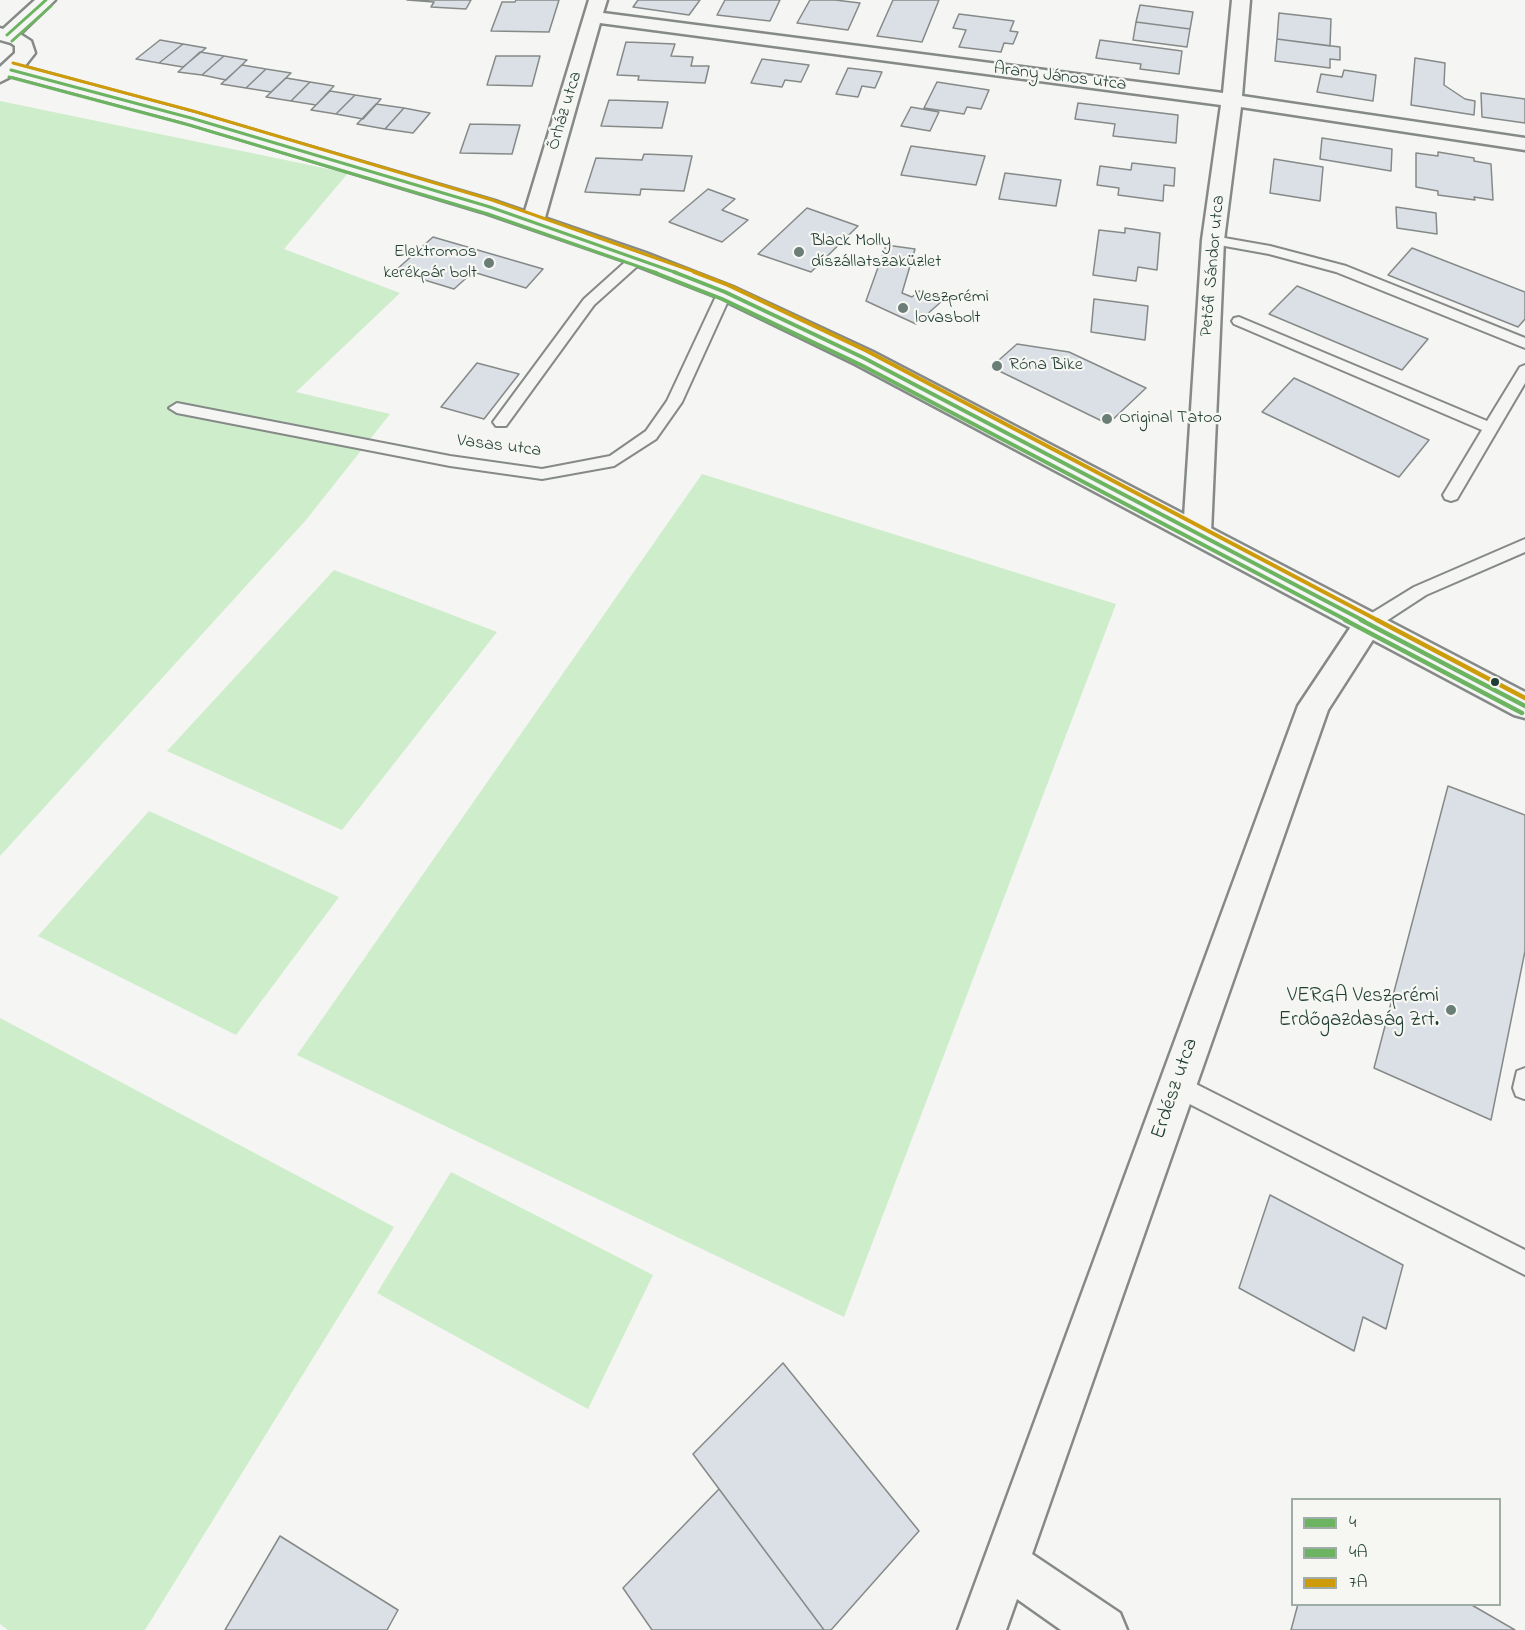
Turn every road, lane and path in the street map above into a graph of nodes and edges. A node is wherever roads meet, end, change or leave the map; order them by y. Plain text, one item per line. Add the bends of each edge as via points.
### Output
1 (46, 0) edge
2 (1241, 0) edge
3 (596, 9) edge
4 (3, 34) edge
5 (5, 73) edge
6 (1232, 100) junction
7 (1525, 144) edge
8 (533, 221) junction
9 (1213, 240) junction
10 (638, 258) junction
11 (725, 292) junction
12 (1239, 321) dead end
13 (1525, 343) edge
14 (1525, 370) edge
15 (177, 408) dead end
16 (501, 422) dead end
17 (1490, 428) junction
18 (1450, 495) dead end
19 (1197, 533) junction
20 (1524, 547) edge
21 (1368, 624) junction
22 (1525, 706) edge
23 (1178, 1086) junction
24 (1525, 1263) edge
25 (1006, 1564) junction
26 (982, 1630) edge
27 (1103, 1630) edge

1 - 4 street
2 - 6 street, Petőfi Sándor utca
3 - 6 street, Arany János utca
3 - 8 street, Őrház utca
4 - 5 street via 18,39 25,53 21,62
5 - 8 street via 191,118
6 - 7 street, Arany János utca
6 - 9 street, Petőfi Sándor utca
8 - 10 street
9 - 13 lane via 1341,269
9 - 19 street, Petőfi Sándor utca
10 - 11 street
10 - 16 lane via 589,302
11 - 15 lane, Vasas utca via 674,402 651,435 614,461 542,474 450,461
11 - 19 street via 864,358
12 - 17 lane
14 - 17 lane
17 - 18 lane
19 - 21 street
20 - 21 lane via 1420,591
21 - 22 street
21 - 23 street, Erdész utca via 1314,706
23 - 24 lane
23 - 25 street, Erdész utca
25 - 26 street, Erdész utca
25 - 27 street

